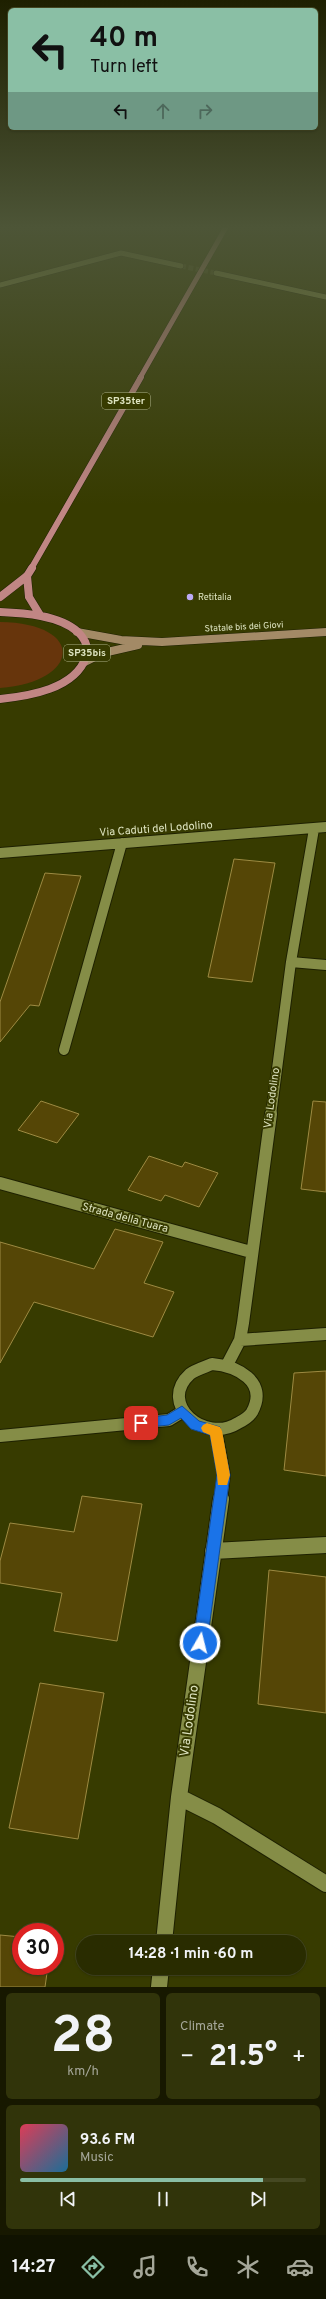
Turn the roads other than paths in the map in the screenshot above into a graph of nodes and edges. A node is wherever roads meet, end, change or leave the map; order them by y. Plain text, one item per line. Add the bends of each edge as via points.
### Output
1 (173, 320) edge
2 (27, 576) junction
3 (0, 597) edge
4 (0, 612) edge
5 (40, 615) junction
6 (77, 632) junction
7 (326, 632) edge
8 (162, 642) junction
9 (84, 662) junction
10 (0, 699) edge
11 (326, 827) edge
12 (314, 829) junction
13 (122, 844) junction
14 (0, 852) edge
15 (291, 962) junction
16 (326, 965) edge
17 (64, 1050) dead end
18 (0, 1184) edge
19 (251, 1252) junction
20 (326, 1334) edge
21 (240, 1340) junction
22 (227, 1365) junction
23 (182, 1412) junction
24 (216, 1431) junction
25 (0, 1436) edge
26 (326, 1545) edge
27 (212, 1551) junction
28 (180, 1797) junction
29 (326, 1884) edge
30 (165, 1935) edge
31 (160, 1975) edge
32 (159, 1987) edge

1 - 2 main road, SP35ter
2 - 3 main road, SP35ter
2 - 5 main road via 30,603
4 - 5 main road, Statale bis dei Giovi / SP35bis
5 - 6 main road, Statale bis dei Giovi / SP35bis via 61,622
6 - 8 main road, Statale bis dei Giovi / SP35bis via 121,640
6 - 9 main road, Statale bis dei Giovi / SP35bis via 84,641 87,651
7 - 8 main road, Statale bis dei Giovi / SP35bis
8 - 9 main road, Statale bis dei Giovi / SP35bis via 125,648
9 - 10 main road, Statale bis dei Giovi / SP35bis via 74,675 55,686 31,694
11 - 12 street
12 - 13 street, Via Caduti del Lodolino
12 - 15 street, Via Lodolino
13 - 14 street, Via Caduti del Lodolino
13 - 17 street
15 - 16 street
15 - 19 street, Via Lodolino
18 - 19 street, Strada della Tuara
19 - 21 street, Via Lodolino
20 - 21 street
21 - 22 street, Via Lodolino
22 - 23 street via 212,1364 198,1368 186,1376 179,1387 178,1399
22 - 24 street via 246,1375 257,1393 254,1412 238,1426
23 - 24 street via 196,1425
23 - 25 street via 169,1420
24 - 27 street, Via Lodolino via 224,1475
26 - 27 street
27 - 28 street, Via Lodolino
28 - 29 street via 216,1816
28 - 30 street, Via Lodolino
31 - 32 street

